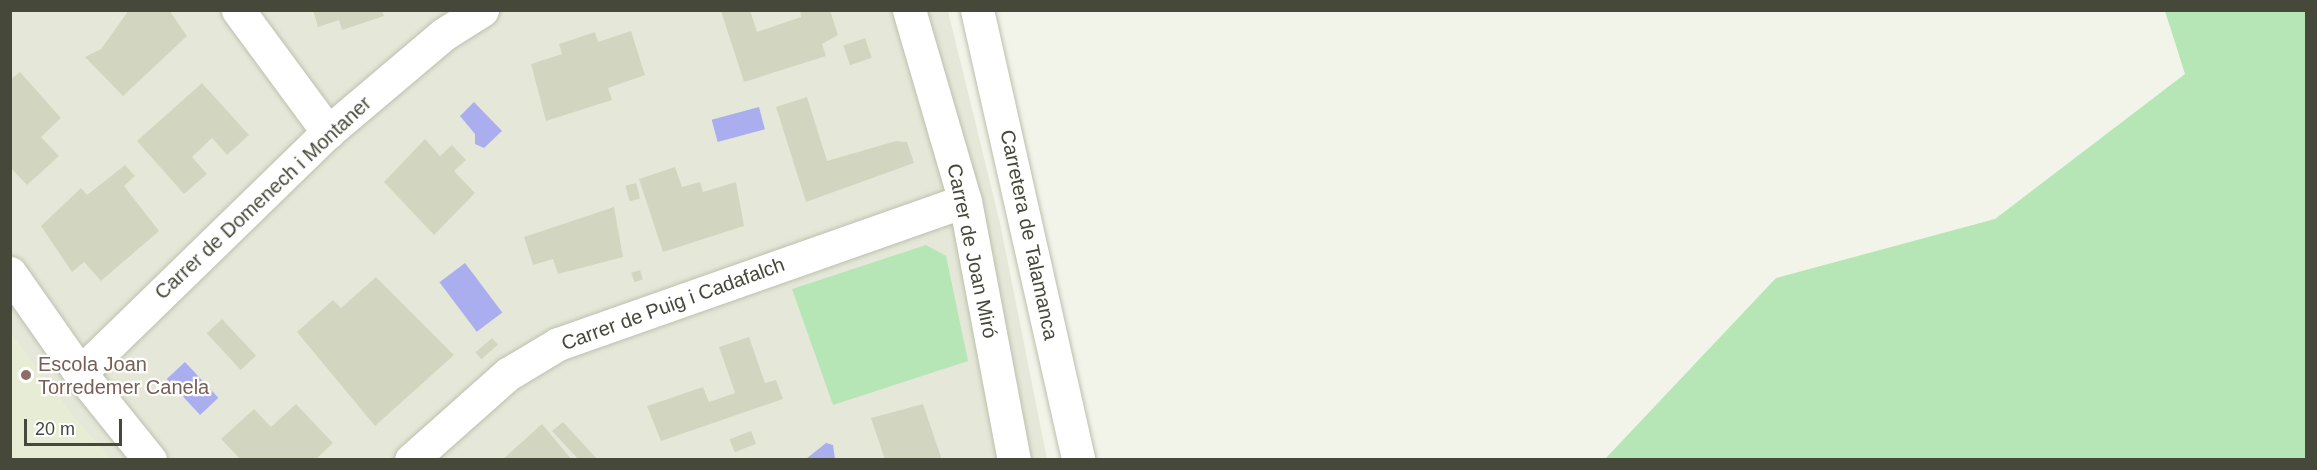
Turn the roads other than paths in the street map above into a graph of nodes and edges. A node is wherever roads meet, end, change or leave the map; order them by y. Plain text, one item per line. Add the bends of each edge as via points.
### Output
1 (238, 10) edge
2 (482, 10) edge
3 (909, 10) edge
4 (977, 10) edge
5 (328, 132) junction
6 (965, 201) junction
7 (10, 273) edge
8 (80, 373) junction
9 (150, 459) edge
10 (411, 459) edge
11 (1014, 459) edge
12 (1078, 459) edge

1 - 5 street
2 - 5 street, Carrer de Domenech i Montaner via 444,34
3 - 6 street, Carrer de Joan Miró
4 - 12 street, Carretera de Talamanca
5 - 8 street, Carrer de Domenech i Montaner
6 - 10 street, Carrer de Puig i Cadafalch via 558,344 508,374
6 - 11 street, Carrer de Joan Miró
7 - 8 street
8 - 9 street

